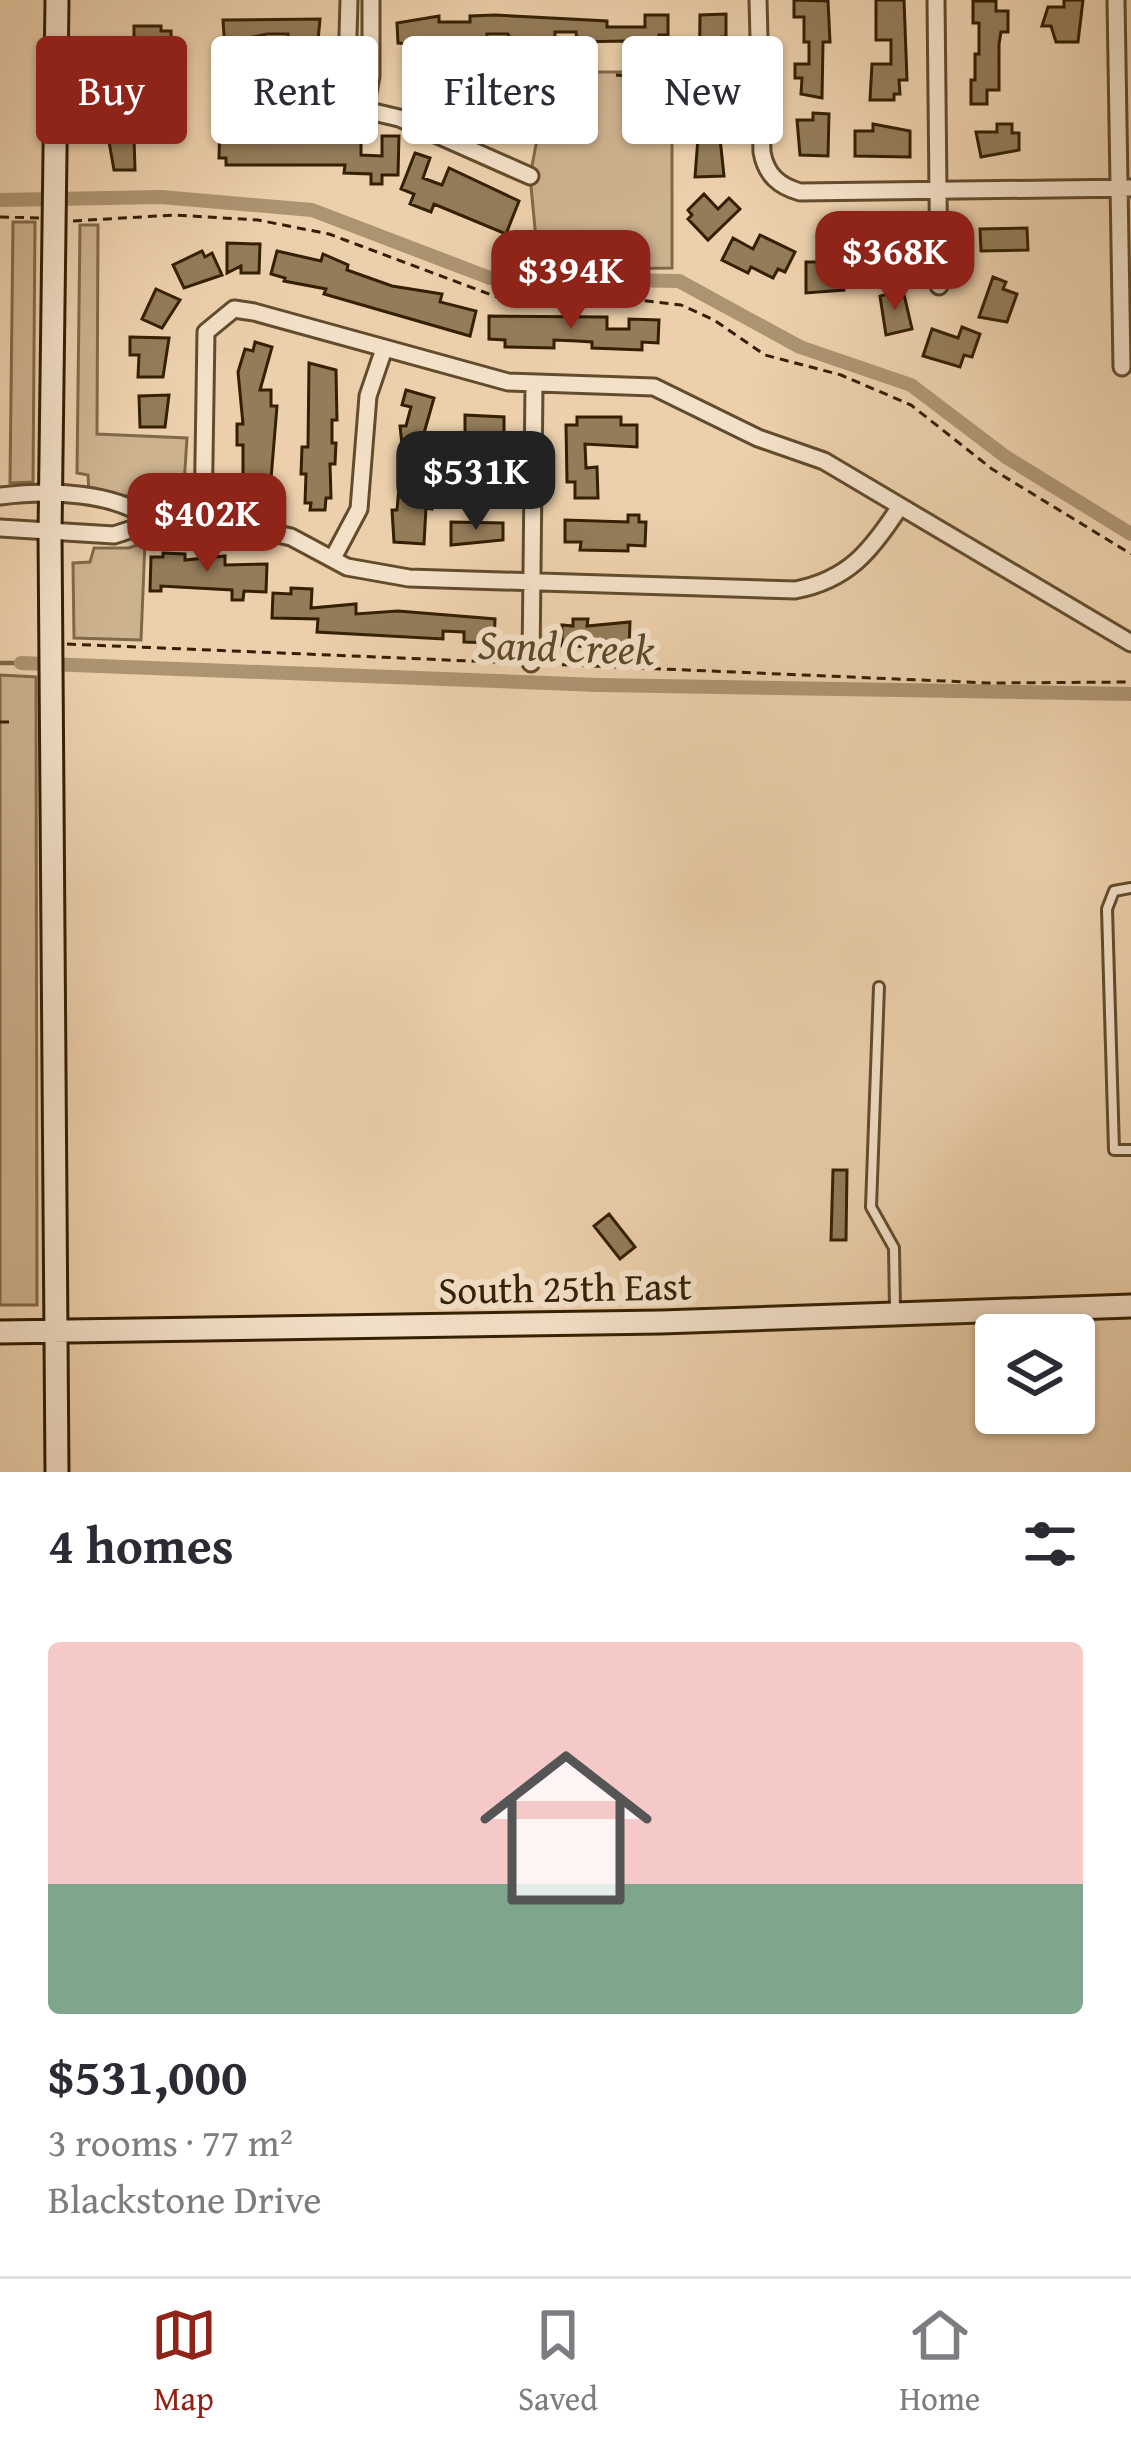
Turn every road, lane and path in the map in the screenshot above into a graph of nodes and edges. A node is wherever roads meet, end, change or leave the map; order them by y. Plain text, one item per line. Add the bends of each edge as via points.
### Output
1 (57, 0) edge
2 (349, 0) edge
3 (371, 0) edge
4 (758, 0) edge
5 (936, 0) edge
6 (1116, 0) edge
7 (348, 36) edge
8 (371, 36) edge
9 (759, 36) edge
10 (616, 75) dead end
11 (622, 75) edge
12 (378, 113) edge
13 (762, 144) edge
14 (530, 176) dead end
15 (1125, 188) edge
16 (938, 190) junction
17 (0, 217) edge
18 (54, 217) junction
19 (940, 286) dead end
20 (384, 349) junction
21 (1122, 367) dead end
22 (534, 386) junction
23 (50, 494) junction
24 (0, 496) edge
25 (899, 508) junction
26 (154, 522) junction
27 (203, 523) junction
28 (0, 528) edge
29 (50, 533) junction
30 (1131, 554) edge
31 (333, 557) junction
32 (532, 580) junction
33 (1131, 643) edge
34 (53, 644) junction
35 (514, 655) dead end
36 (522, 663) junction
37 (1131, 682) edge
38 (0, 722) edge
39 (15, 722) dead end
40 (1131, 888) edge
41 (879, 987) dead end
42 (1131, 1150) edge
43 (1131, 1306) edge
44 (895, 1314) junction
45 (0, 1332) edge
46 (56, 1332) junction
47 (57, 1472) edge

1 - 18 street
2 - 7 street
3 - 8 street
4 - 9 street
5 - 16 street
6 - 15 street
10 - 11 path
12 - 14 street
13 - 16 street via 772,176 800,192
15 - 16 street
15 - 21 street
16 - 19 street
17 - 18 path
18 - 23 street
18 - 30 path via 258,220 328,234 497,297 681,305 765,355 842,375 911,405 992,470
20 - 22 street
20 - 27 street via 254,312 218,319 206,332 203,356
20 - 31 street via 368,396 358,509
22 - 25 street via 654,387 824,461
22 - 32 street
23 - 24 street
23 - 26 street via 121,502
23 - 29 street
25 - 32 street via 855,568 795,590
25 - 33 street
26 - 27 street
26 - 29 street via 114,535
27 - 31 street via 262,529
28 - 29 street
29 - 34 street
31 - 32 street via 409,578
32 - 36 street
34 - 36 path
34 - 46 street
35 - 36 path
36 - 37 path
38 - 39 path
40 - 42 lane via 1114,891 1107,909 1114,1150
41 - 44 lane via 872,1207 894,1248
43 - 44 street, South 25th East
44 - 46 street, South 25th East
45 - 46 street, South 25th East
46 - 47 street

